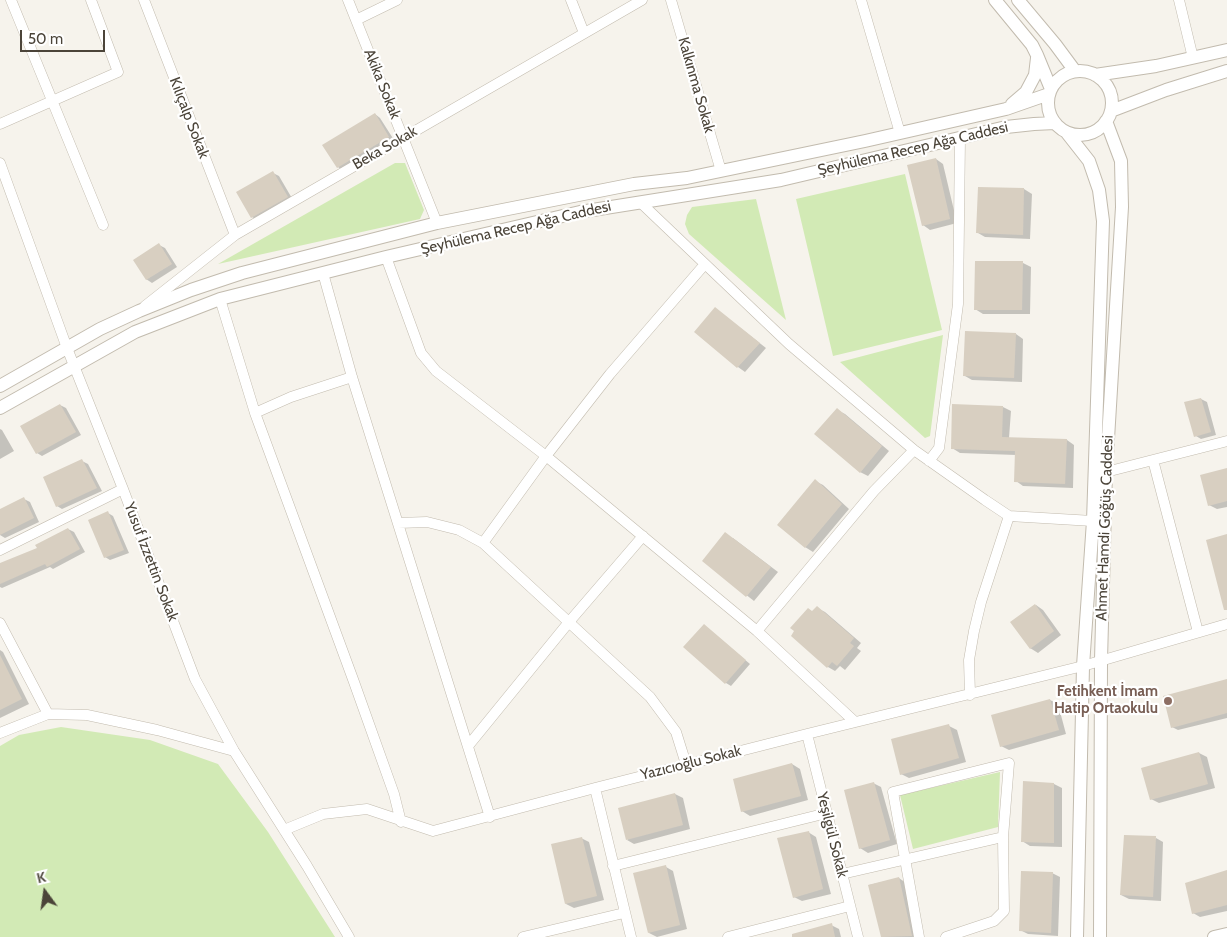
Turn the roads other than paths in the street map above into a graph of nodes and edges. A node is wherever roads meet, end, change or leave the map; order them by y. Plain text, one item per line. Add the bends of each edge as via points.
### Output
1 (11, 0) edge
2 (91, 0) edge
3 (144, 0) edge
4 (348, 0) edge
5 (397, 0) edge
6 (571, 0) edge
7 (642, 0) edge
8 (671, 0) edge
9 (861, 0) edge
10 (995, 0) edge
11 (1018, 0) edge
12 (1179, 0) edge
13 (356, 20) junction
14 (584, 33) junction
15 (1227, 50) edge
16 (1037, 55) junction
17 (1193, 58) junction
18 (1075, 71) junction
19 (1227, 71) edge
20 (1095, 75) junction
21 (1050, 92) junction
22 (52, 101) junction
23 (1006, 109) junction
24 (1109, 116) junction
25 (0, 124) edge
26 (1055, 124) junction
27 (900, 133) junction
28 (1067, 133) junction
29 (404, 138) junction
30 (960, 138) junction
31 (0, 163) edge
32 (720, 171) junction
33 (640, 202) junction
34 (437, 223) junction
35 (103, 225) dead end
36 (235, 235) junction
37 (386, 257) junction
38 (704, 264) junction
39 (322, 273) junction
40 (220, 299) junction
41 (139, 311) junction
42 (67, 348) junction
43 (75, 366) junction
44 (352, 377) junction
45 (0, 386) edge
46 (0, 408) edge
47 (255, 413) junction
48 (1227, 441) edge
49 (914, 450) junction
50 (546, 456) junction
51 (1153, 460) junction
52 (929, 461) junction
53 (1106, 472) junction
54 (123, 489) junction
55 (1009, 516) junction
56 (398, 522) junction
57 (1093, 522) junction
58 (643, 536) junction
59 (483, 542) junction
60 (0, 550) edge
61 (569, 622) junction
62 (0, 623) edge
63 (1227, 624) edge
64 (757, 631) junction
65 (1198, 632) junction
66 (1101, 660) junction
67 (1083, 666) junction
68 (970, 695) junction
69 (48, 714) junction
70 (855, 722) junction
71 (0, 733) edge
72 (807, 734) junction
73 (468, 746) junction
74 (234, 751) junction
75 (686, 764) junction
76 (595, 788) junction
77 (827, 813) junction
78 (490, 817) junction
79 (401, 822) junction
80 (284, 830) junction
81 (1003, 837) junction
82 (906, 859) junction
83 (613, 866) junction
84 (842, 874) junction
85 (850, 906) junction
86 (624, 913) junction
87 (1227, 934) edge
88 (350, 937) edge
89 (523, 937) edge
90 (631, 937) edge
91 (728, 937) edge
92 (858, 937) edge
93 (919, 937) edge
94 (946, 937) edge
95 (1077, 937) edge
96 (1100, 937) edge
97 (1214, 937) edge

1 - 22 street
2 - 22 street via 118,72
3 - 36 street, Kılıçalp Sokak
4 - 13 street, Akika Sokak
5 - 13 street
6 - 14 street
7 - 14 street, Beka Sokak
8 - 32 street, Kalkınma Sokak
9 - 27 street
10 - 16 street
11 - 18 street
12 - 17 street
13 - 29 street, Akika Sokak
14 - 29 street, Beka Sokak
15 - 17 street
16 - 21 street
16 - 23 street via 1035,75 1026,92
17 - 20 street
18 - 20 street
18 - 21 street via 1061,77
19 - 24 street via 1166,90
20 - 24 street via 1111,93
21 - 23 street, Şeyhülema Recep Ağa Caddesi
21 - 26 street via 1048,110
22 - 25 street
22 - 35 street
23 - 27 street, Şeyhülema Recep Ağa Caddesi
24 - 28 street via 1099,129 1089,134
24 - 53 street, Ahmet Hamdi Göğüş Caddesi via 1121,161 1122,207
26 - 28 street
26 - 30 street, Şeyhülema Recep Ağa Caddesi via 1006,127
27 - 32 street, Şeyhülema Recep Ağa Caddesi
28 - 57 street, Ahmet Hamdi Göğüş Caddesi via 1089,161 1099,190 1103,221
29 - 34 street, Akika Sokak
29 - 36 street, Beka Sokak
30 - 33 street, Şeyhülema Recep Ağa Caddesi via 781,180
30 - 52 street via 958,304 939,448
31 - 42 street, Yusuf İzzettin Sokak
32 - 34 street, Şeyhülema Recep Ağa Caddesi via 634,184
33 - 37 street, Şeyhülema Recep Ağa Caddesi via 580,212
33 - 38 street
34 - 41 street, Şeyhülema Recep Ağa Caddesi via 242,274
36 - 41 street, Beka Sokak
37 - 39 street, Şeyhülema Recep Ağa Caddesi
37 - 50 street via 421,353 436,371
38 - 49 street via 789,344
38 - 50 street via 610,374
39 - 40 street, Şeyhülema Recep Ağa Caddesi
39 - 44 street
40 - 43 street, Şeyhülema Recep Ağa Caddesi via 135,332
40 - 47 street
41 - 42 street, Şeyhülema Recep Ağa Caddesi
42 - 43 street, Yusuf İzzettin Sokak
42 - 45 street, Şeyhülema Recep Ağa Caddesi
43 - 46 street, Şeyhülema Recep Ağa Caddesi
43 - 54 street, Yusuf İzzettin Sokak
44 - 47 street
44 - 56 street
47 - 79 street via 358,691
48 - 51 street
49 - 52 street
49 - 64 street via 874,491
50 - 58 street
50 - 59 street
51 - 53 street
51 - 65 street
52 - 55 street
53 - 66 street, Ahmet Hamdi Göğüş Caddesi
54 - 60 street
54 - 74 street, Yusuf İzzettin Sokak via 195,679
55 - 57 street
55 - 68 street via 974,630 969,660
56 - 59 street via 427,522 459,530
56 - 73 street
57 - 67 street, Ahmet Hamdi Göğüş Caddesi
58 - 61 street
58 - 64 street
59 - 61 street
61 - 73 street
61 - 75 street via 650,697 676,732
62 - 69 street
63 - 65 street, Yazıcıoğlu Sokak
64 - 70 street
65 - 66 street, Yazıcıoğlu Sokak
66 - 67 street, Yazıcıoğlu Sokak
66 - 96 street, Ahmet Hamdi Göğüş Caddesi
67 - 68 street, Yazıcıoğlu Sokak
67 - 95 street, Ahmet Hamdi Göğüş Caddesi
68 - 70 street, Yazıcıoğlu Sokak
69 - 71 street
69 - 74 street via 87,715
70 - 72 street, Yazıcıoğlu Sokak
72 - 75 street, Yazıcıoğlu Sokak
72 - 77 street, Yeşilgül Sokak
73 - 78 street
74 - 80 street, Yusuf İzzettin Sokak
75 - 76 street, Yazıcıoğlu Sokak
76 - 78 street, Yazıcıoğlu Sokak
76 - 83 street
77 - 83 street
77 - 84 street, Yeşilgül Sokak
78 - 79 street, Yazıcıoğlu Sokak via 433,831
79 - 80 street, Yazıcıoğlu Sokak via 367,809 323,814
80 - 88 street, Yusuf İzzettin Sokak
81 - 82 street
81 - 82 street via 1008,763 893,792
81 - 94 street via 1004,911 994,921
82 - 84 street
82 - 93 street
83 - 86 street
84 - 85 street, Yeşilgül Sokak
85 - 91 street
85 - 92 street, Yeşilgül Sokak
86 - 89 street
86 - 90 street
87 - 97 street

